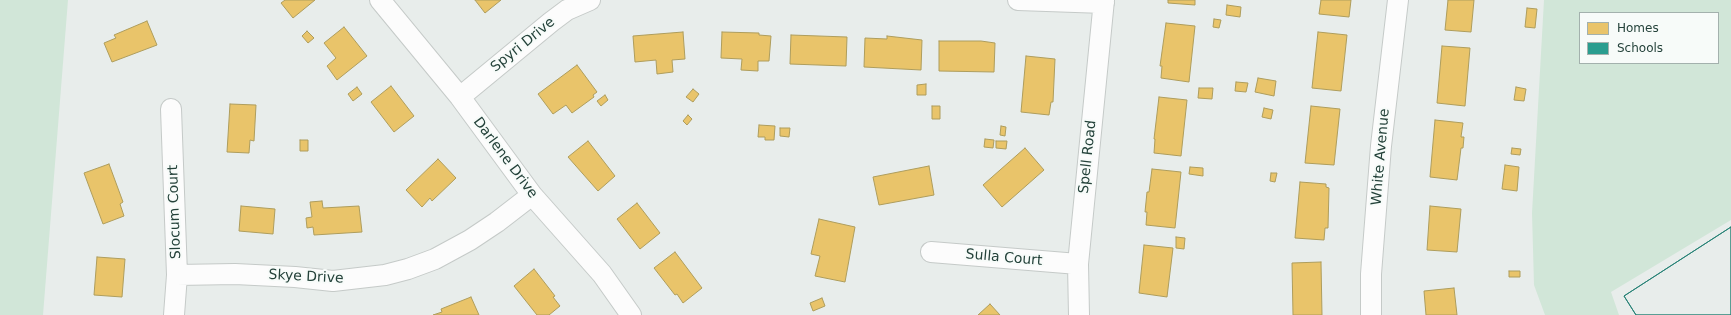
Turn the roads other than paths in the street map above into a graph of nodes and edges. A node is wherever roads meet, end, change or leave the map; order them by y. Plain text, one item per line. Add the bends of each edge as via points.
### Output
1 (380, 0) edge
2 (590, 0) edge
3 (1018, 0) edge
4 (1398, 0) edge
5 (1104, 1) edge
6 (460, 97) junction
7 (171, 109) dead end
8 (532, 195) junction
9 (931, 252) dead end
10 (1078, 264) junction
11 (177, 275) junction
12 (174, 315) edge
13 (631, 315) edge
14 (1079, 315) edge
15 (1371, 315) edge

1 - 6 street, Darlene Drive
2 - 6 street, Spyri Drive via 567,10
3 - 5 street
4 - 15 street, White Avenue via 1381,146 1371,274
5 - 10 street, Spell Road
6 - 8 street, Darlene Drive
7 - 11 street, Slocum Court
8 - 11 street, Skye Drive via 470,240 435,258 386,275 333,280 235,274
8 - 13 street, Darlene Drive via 602,274
9 - 10 street, Sulla Court
10 - 14 street, Spell Road
11 - 12 street, Slocum Court

